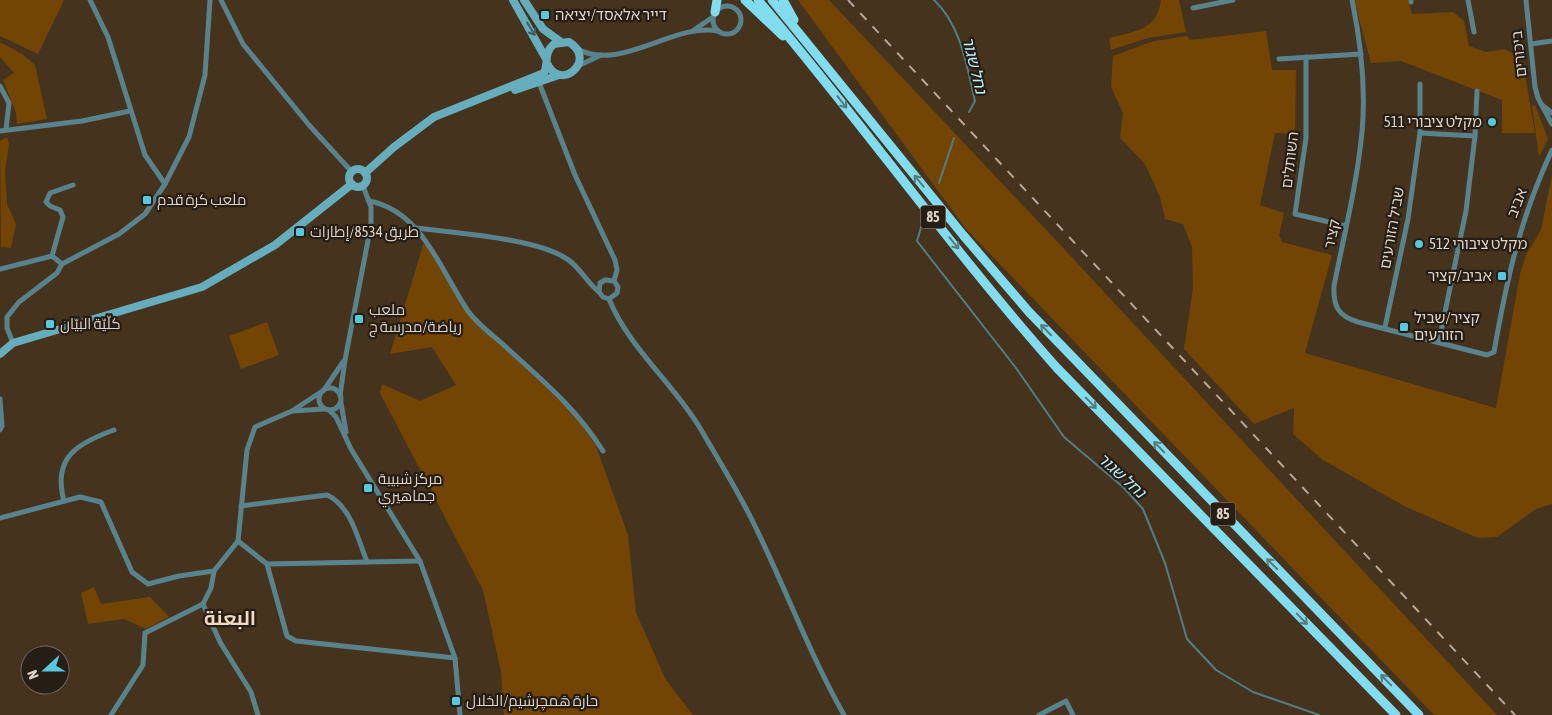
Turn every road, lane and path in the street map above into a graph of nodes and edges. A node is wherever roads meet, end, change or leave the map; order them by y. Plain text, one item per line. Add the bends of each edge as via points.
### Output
1 (90, 0) edge
2 (210, 0) edge
3 (221, 0) edge
4 (513, 0) edge
5 (524, 0) edge
6 (717, 0) edge
7 (745, 0) edge
8 (758, 0) edge
9 (772, 0) edge
10 (783, 0) edge
11 (1233, 0) edge
12 (1352, 0) edge
13 (1468, 0) edge
14 (1526, 0) edge
15 (1210, 2) edge
16 (1193, 8) dead end
17 (714, 15) junction
18 (718, 31) junction
19 (1474, 32) dead end
20 (689, 33) junction
21 (802, 35) junction
22 (1552, 41) edge
23 (561, 42) junction
24 (1531, 44) junction
25 (576, 48) junction
26 (601, 54) junction
27 (1361, 54) junction
28 (1306, 57) junction
29 (1280, 59) dead end
30 (546, 61) junction
31 (812, 64) junction
32 (578, 66) junction
33 (559, 75) junction
34 (538, 80) junction
35 (1420, 84) dead end
36 (0, 86) edge
37 (1477, 91) dead end
38 (1542, 105) junction
39 (130, 111) junction
40 (1552, 112) edge
41 (1552, 124) edge
42 (3, 130) edge
43 (1420, 134) junction
44 (1475, 136) junction
45 (1552, 150) edge
46 (352, 172) junction
47 (365, 173) junction
48 (165, 184) junction
49 (352, 184) junction
50 (73, 185) dead end
51 (363, 186) junction
52 (369, 202) junction
53 (1346, 226) junction
54 (416, 228) junction
55 (52, 256) junction
56 (62, 264) junction
57 (0, 270) edge
58 (614, 281) junction
59 (599, 292) junction
60 (609, 299) junction
61 (1385, 327) junction
62 (1439, 341) junction
63 (13, 343) junction
64 (0, 354) edge
65 (1492, 354) joint
66 (345, 360) junction
67 (322, 391) junction
68 (0, 399) edge
69 (340, 399) junction
70 (327, 410) junction
71 (292, 411) junction
72 (0, 430) edge
73 (114, 430) dead end
74 (352, 449) junction
75 (603, 451) dead end
76 (64, 501) junction
77 (241, 506) junction
78 (0, 518) edge
79 (238, 541) junction
80 (420, 560) junction
81 (367, 562) junction
82 (267, 564) junction
83 (214, 570) junction
84 (203, 604) junction
85 (455, 658) junction
86 (111, 715) edge
87 (258, 715) edge
88 (460, 715) edge
89 (844, 715) edge
90 (1039, 715) edge
91 (1073, 715) edge
92 (1396, 715) edge
93 (1419, 715) edge

1 - 39 street via 108,37
2 - 48 street via 205,76 189,137
3 - 46 street via 243,44
4 -> 30 main road via 541,46
5 - 23 main road via 543,29
6 - 17 highway
7 - 31 highway
8 - 31 highway, 85
9 - 21 highway, 85
10 - 21 highway
11 - 15 street
12 - 27 street, קציר
13 - 19 street
14 - 24 street, ביכורים
15 - 16 street
17 - 18 street via 714,26
17 - 18 street via 727,6 736,10 740,17 734,32 725,34
17 - 20 street
18 - 20 street
20 - 26 street via 626,51
93 -> 21 highway, 85 via 1029,312
22 - 24 street
23 - 25 main road via 569,42
23 - 30 main road via 550,46
24 - 38 street, ביכורים via 1535,87
25 - 26 street
25 - 32 main road
26 - 32 street
27 - 28 street
27 - 53 street, קציר via 1362,130 1358,170
28 - 29 street
28 - 53 street, השותלים via 1306,138 1295,214
30 - 33 main road via 550,70
30 - 34 main road via 544,73
31 -> 92 highway, 85 via 1046,355
32 - 33 main road via 570,74
33 - 34 main road
34 - 47 main road via 434,117
34 - 58 street via 575,174 615,260
35 - 43 street, שביל הזורעים
36 - 42 street via 9,102
37 - 44 street
38 - 40 street
38 - 41 street, ביכורים
39 - 42 street
39 - 48 street via 145,155
43 - 44 street
43 - 61 street, שביל הזורעים via 1408,219
44 - 62 street via 1466,211
45 - 65 street, אביב via 1517,241
46 - 47 main road via 359,170
46 - 49 main road
47 - 51 main road via 367,181
48 - 56 street via 145,214 119,234
49 - 51 main road
49 - 63 main road via 276,245 202,287
50 - 55 street via 50,193 46,202 60,210 63,217
51 - 52 street
52 - 54 street via 382,204
52 - 66 street via 371,225
53 - 61 street, קציר via 1334,286 1336,308 1354,321
54 - 59 street via 474,234 545,249 568,259
54 - 75 street via 473,317 574,410
55 - 56 street
55 - 57 street
56 - 63 street via 57,273 19,302 7,317
58 - 59 street via 603,281
58 - 60 street via 617,293
59 - 60 street
60 - 89 street via 626,331 699,426 749,515 822,676
61 - 62 street, קציר
62 - 65 street, קציר
63 - 64 main road
66 - 67 street
66 - 69 street
67 - 69 street via 334,389
67 - 70 street via 318,402
67 - 71 street
68 - 72 street
69 - 70 street via 338,407
69 - 74 street
70 - 71 street
70 - 74 street via 336,417
71 - 77 street via 255,427 247,450
73 - 76 street via 78,446 69,456 60,480
74 - 80 street
76 - 78 street
76 - 83 street via 80,497 100,502 132,572 148,584
77 - 79 street
77 - 81 street via 327,496 336,500 344,508
79 - 82 street
79 - 83 street
80 - 81 street
80 - 85 street
81 - 82 street
82 - 85 street via 287,636 296,641
83 - 84 street via 211,588
84 - 86 street via 144,633 143,665
84 - 87 street via 220,642 251,692
85 - 88 street
90 - 91 street via 1066,701

